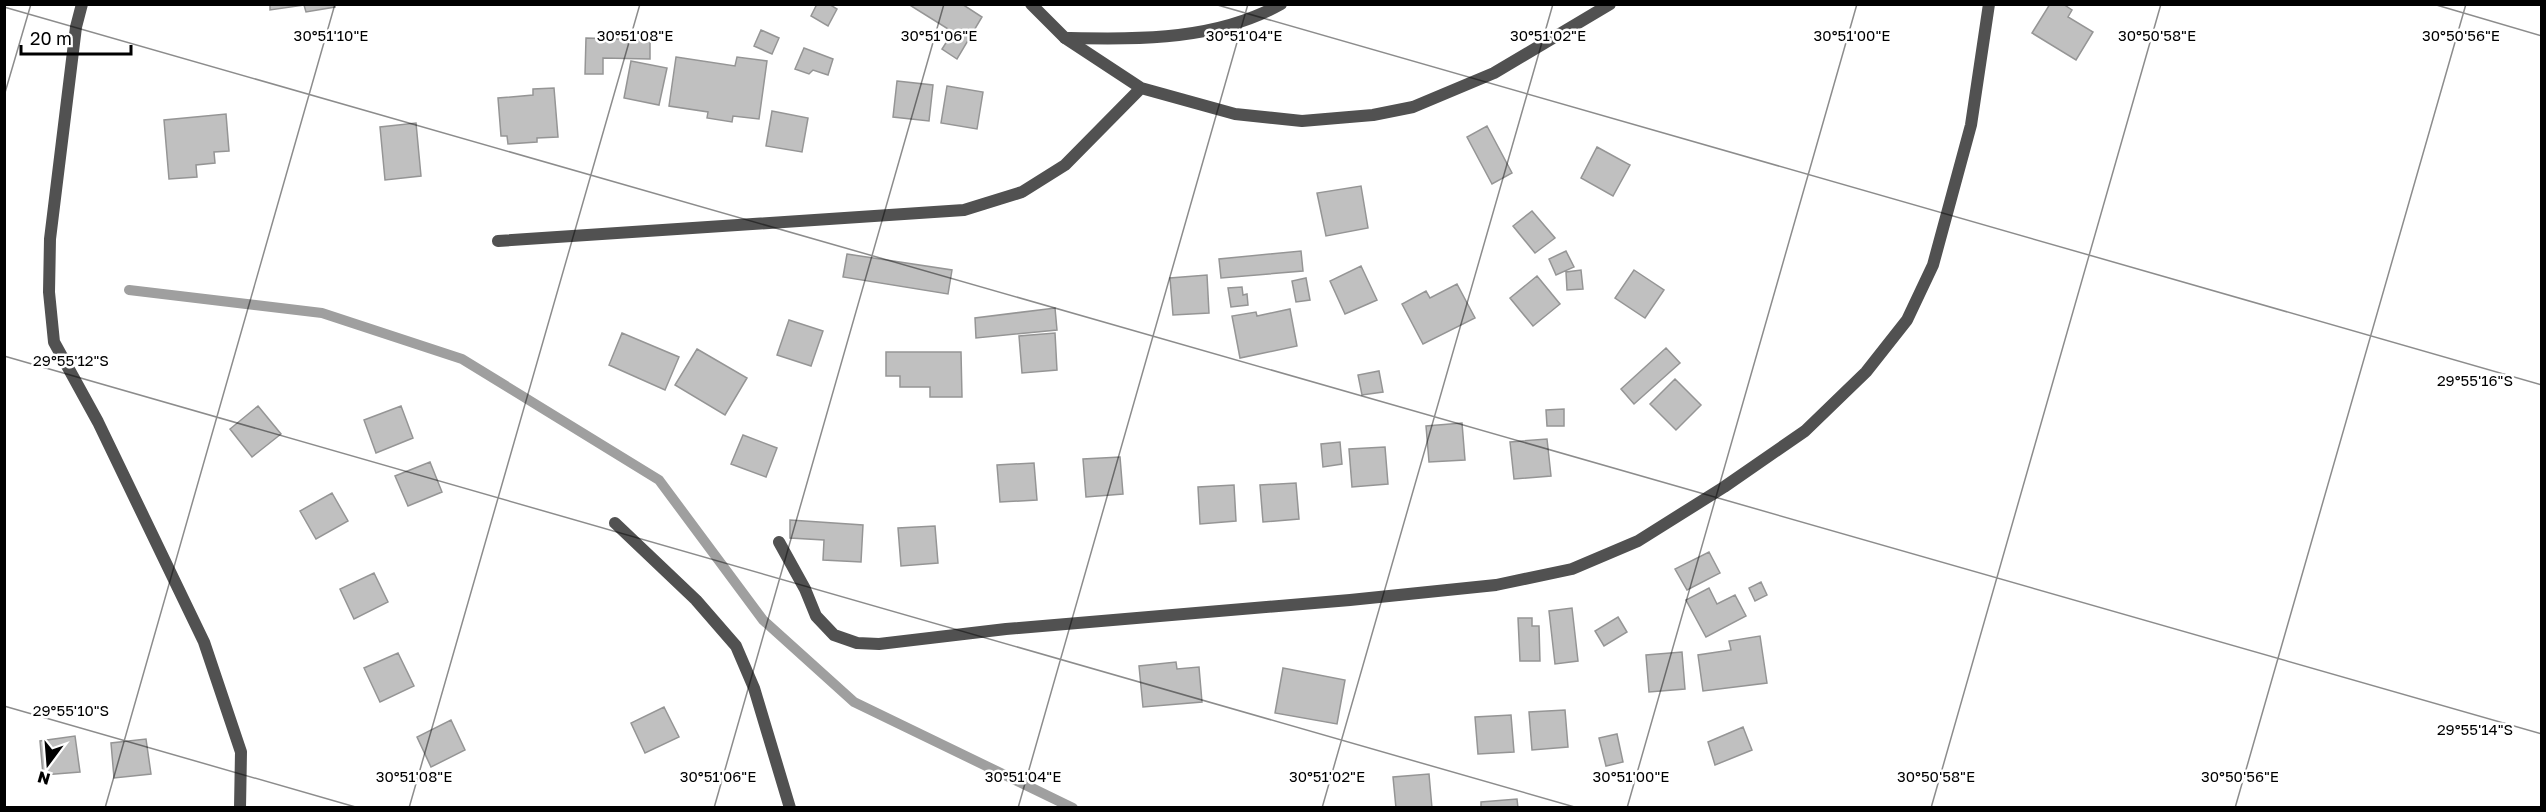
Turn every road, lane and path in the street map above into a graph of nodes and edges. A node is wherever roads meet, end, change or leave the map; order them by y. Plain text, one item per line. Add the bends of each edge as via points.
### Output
1 (82, 4) edge
2 (1031, 4) edge
3 (1281, 4) edge
4 (1610, 4) edge
5 (1989, 4) edge
6 (1065, 38) junction
7 (1141, 88) junction
8 (498, 241) dead end
9 (615, 523) dead end
10 (779, 542) dead end
11 (240, 807) edge
12 (790, 807) edge

1 - 11 street via 50,239 49,292 54,342 98,422 204,642 241,752
2 - 6 street
3 - 6 street via 1258,17 1214,31 1144,39
4 - 7 street via 1494,73 1413,107 1373,115 1302,121 1235,114
5 - 10 street via 1971,125 1933,265 1907,320 1866,372 1805,430 1638,541 1572,569 1496,585 879,644 857,643 834,635 816,616
6 - 7 street
7 - 8 street via 1065,165 1022,192 964,210
9 - 12 street via 696,600 736,646 754,688

